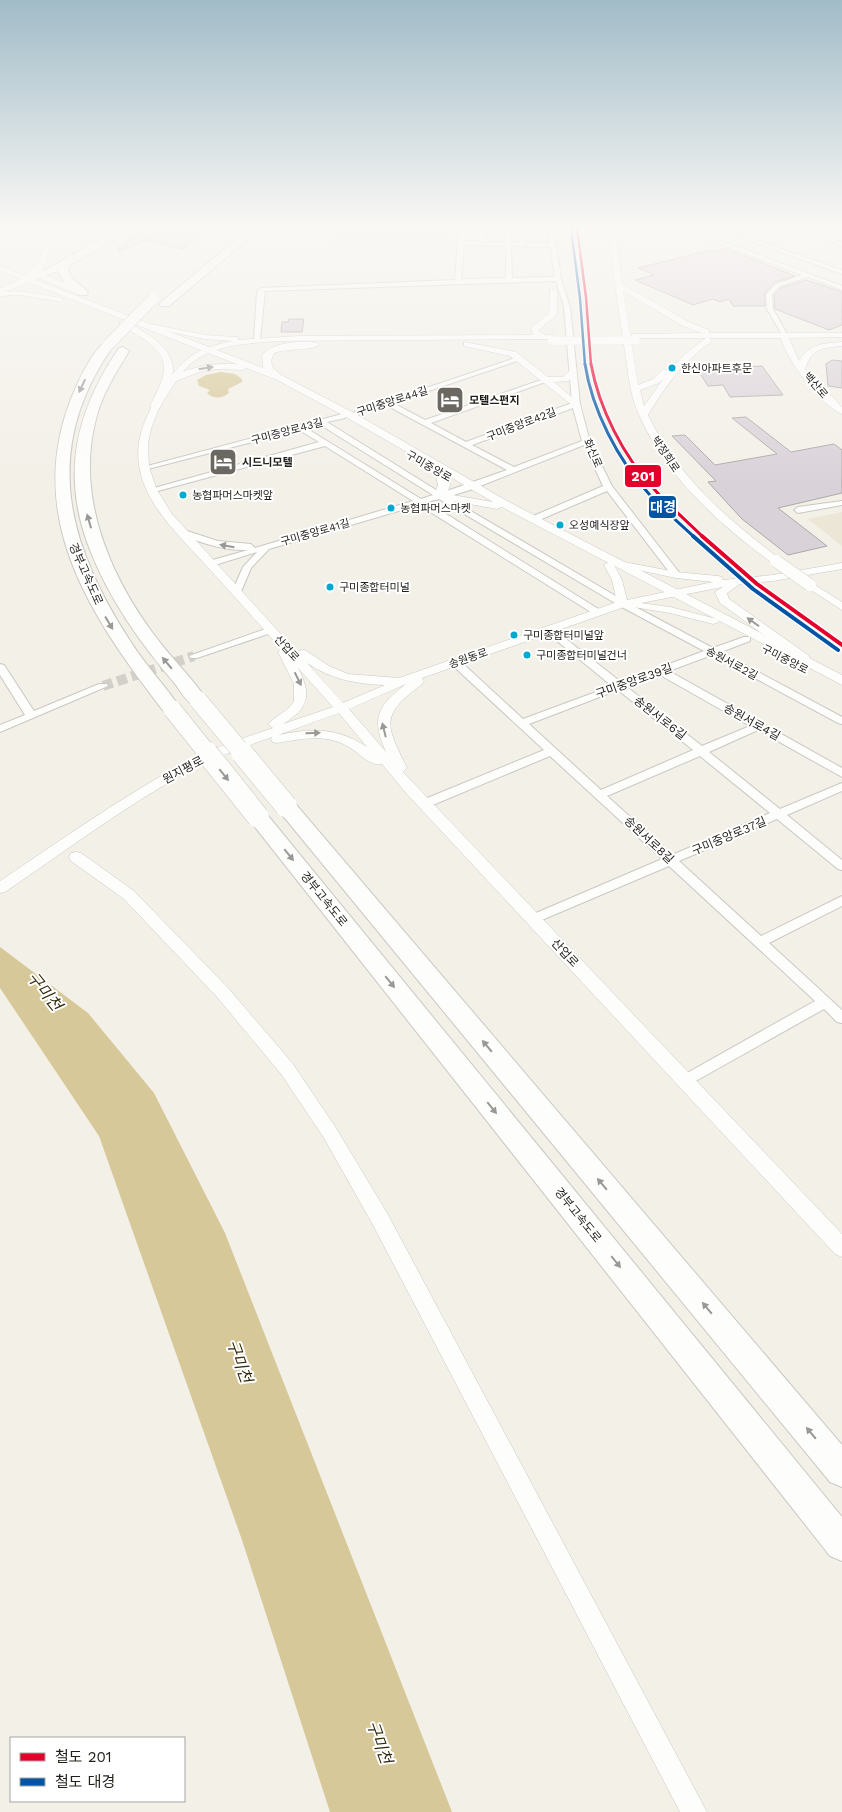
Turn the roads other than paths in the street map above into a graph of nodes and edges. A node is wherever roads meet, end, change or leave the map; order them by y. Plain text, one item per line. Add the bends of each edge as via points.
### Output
1 (93, 313) edge
2 (115, 313) edge
3 (148, 313) edge
4 (259, 313) edge
5 (552, 313) edge
6 (567, 313) edge
7 (622, 313) edge
8 (662, 313) edge
9 (665, 313) edge
10 (772, 313) edge
11 (122, 323) junction
12 (149, 325) junction
13 (540, 325) junction
14 (842, 335) edge
15 (477, 337) junction
16 (711, 337) junction
17 (549, 338) junction
18 (667, 338) junction
19 (785, 338) junction
20 (257, 339) junction
21 (284, 339) junction
22 (448, 343) junction
23 (842, 343) edge
24 (314, 345) junction
25 (116, 348) junction
26 (207, 351) junction
27 (520, 352) junction
28 (244, 368) junction
29 (801, 368) junction
30 (572, 373) junction
31 (633, 375) junction
32 (280, 378) junction
33 (663, 378) junction
34 (546, 380) junction
35 (171, 382) junction
36 (634, 389) junction
37 (387, 402) junction
38 (576, 404) junction
39 (155, 407) junction
40 (842, 411) edge
41 (346, 415) junction
42 (643, 415) junction
43 (321, 422) junction
44 (425, 423) junction
45 (300, 428) junction
46 (586, 442) junction
47 (326, 443) junction
48 (466, 445) junction
49 (144, 468) junction
50 (513, 470) junction
51 (441, 473) junction
52 (608, 486) junction
53 (470, 487) junction
54 (151, 490) junction
55 (440, 496) junction
56 (419, 502) junction
57 (842, 503) edge
58 (503, 507) junction
59 (798, 510) dead end
60 (534, 519) junction
61 (184, 533) junction
62 (270, 546) junction
63 (212, 563) junction
64 (614, 564) junction
65 (842, 566) edge
66 (676, 575) junction
67 (773, 578) junction
68 (735, 581) junction
69 (237, 592) junction
70 (668, 593) junction
71 (624, 604) junction
72 (842, 607) edge
73 (597, 612) junction
74 (713, 621) junction
75 (549, 630) junction
76 (274, 632) junction
77 (747, 639) junction
78 (711, 652) junction
79 (194, 656) tunnel mouth
80 (455, 662) junction
81 (0, 667) edge
82 (436, 669) junction
83 (821, 670) junction
84 (661, 671) junction
85 (402, 681) junction
86 (842, 681) edge
87 (103, 686) tunnel mouth
88 (620, 686) junction
89 (842, 688) edge
90 (341, 708) junction
91 (31, 715) junction
92 (842, 722) edge
93 (521, 723) junction
94 (759, 726) junction
95 (0, 729) edge
96 (231, 747) junction
97 (552, 751) junction
98 (701, 751) junction
99 (842, 773) edge
100 (842, 787) edge
101 (411, 790) junction
102 (599, 795) junction
103 (424, 804) junction
104 (778, 814) junction
105 (76, 857) dead end
106 (671, 860) junction
107 (842, 866) edge
108 (0, 888) edge
109 (842, 901) edge
110 (533, 919) junction
111 (760, 942) junction
112 (825, 1002) junction
113 (842, 1018) edge
114 (685, 1081) junction
115 (842, 1248) edge
116 (842, 1470) edge
117 (842, 1544) edge
118 (694, 1812) edge

1 - 11 main road, 구미중앙로
2 - 12 main road, 구미중앙로
3 - 25 highway, 경부고속도로
4 - 20 street
5 - 13 street
6 - 30 street, 화신로
7 - 31 street, 박정희로
8 - 18 street via 677,326
9 - 16 street
10 - 19 street, 백산로
11 - 26 main road, 구미중앙로
11 - 39 main road via 153,343 166,358 169,370
12 - 20 street via 206,337
12 - 26 main road, 구미중앙로
13 - 15 street via 522,332
13 - 17 street via 535,333
14 - 19 street
15 - 17 street
15 - 21 street
16 - 18 street
16 - 19 street
16 - 33 street
17 - 18 street, bridge
17 - 22 street
17 - 27 street
18 - 33 street via 685,349
19 - 23 street
19 - 29 street, 백산로
20 - 21 street
21 - 26 street
22 - 24 street
22 - 27 street
23 - 29 street via 807,353
24 - 26 street
24 - 32 main road via 288,346 268,354 265,358 267,367
116 -> 25 highway, 경부고속도로, bridge via 156,650 132,617 98,551 83,500 81,467 90,411
25 -> 117 highway, 경부고속도로, bridge via 100,355 81,386 68,422 60,468 66,524 78,560 109,622 129,654 172,709
26 - 28 main road, 구미중앙로
26 - 32 main road, 구미중앙로
26 - 35 street, 산업로 via 189,360
27 - 34 street
27 - 37 street, 구미중앙로44길
35 -> 28 street via 200,368
28 - 41 main road, 구미중앙로
29 - 40 street, 백산로 via 822,395
30 - 34 street via 565,379
30 - 38 street, 화신로
31 - 33 street
31 - 36 street, 박정희로
32 - 41 main road, 구미중앙로
33 - 36 street via 653,385
33 - 42 street
34 - 38 street
34 - 44 street
35 - 39 street, 산업로
36 - 42 street, 박정희로
37 - 41 street, 구미중앙로44길
37 - 44 street, 구미중앙로42길
38 - 46 street, 화신로
38 - 48 street, 구미중앙로42길
39 - 49 street, 산업로 via 142,441
41 - 43 street, 구미중앙로43길
41 - 51 main road, 구미중앙로
41 - 53 main road, 구미중앙로
42 - 72 street, 박정희로, bridge via 676,470 731,528
43 - 45 street, 구미중앙로43길
43 - 55 street
44 - 48 street, 구미중앙로42길
45 - 47 street
45 - 49 street, 구미중앙로43길
46 - 50 street
46 - 52 street, 화신로
47 - 54 street
47 - 56 street
48 - 50 street, 구미중앙로42길
49 - 54 street, 산업로
50 - 53 street
51 - 53 main road, 구미중앙로
51 - 55 main road via 444,485
52 - 60 street
52 - 66 street, 화신로
53 - 55 street, 구미중앙로41길
53 - 58 main road, 구미중앙로
53 - 60 main road, 구미중앙로
54 - 61 street, 산업로
55 - 56 street, 구미중앙로41길
55 - 58 main road
55 - 71 street
56 - 62 street, 구미중앙로41길
56 - 73 street
57 - 59 street
58 - 64 main road, 구미중앙로
60 - 64 main road, 구미중앙로
62 -> 61 street via 232,547
61 - 63 street, 산업로
62 - 63 street, 구미중앙로41길
62 - 69 street via 249,563
63 - 69 street, 산업로
64 - 66 street
64 - 70 main road, 구미중앙로
64 - 71 street
65 - 67 street, 송원동로
66 - 68 street
67 - 68 street, 송원동로
83 -> 67 street via 730,606 721,596 721,592 730,586
68 - 70 street, 송원동로
69 - 76 street, 산업로
70 - 71 street, 송원동로
70 - 74 main road, 구미중앙로
70 - 83 main road, 구미중앙로
71 - 73 street, 송원동로
71 - 74 street via 670,610
71 - 78 street, 송원서로2길
73 - 75 street, 송원동로
74 - 77 main road, 구미중앙로
75 - 80 street, 송원동로
75 - 88 street, 송원서로6길
76 - 79 street
76 - 85 street via 329,672 361,680
76 - 90 street, 산업로
76 -> 96 street via 301,686 302,697 292,713
77 - 78 street, 구미중앙로39길
77 - 89 main road, 구미중앙로
78 - 84 street, 구미중앙로39길
78 - 92 street, 송원서로2길
80 - 82 street, 송원동로
80 - 93 street, 송원서로8길
81 - 91 street
82 - 85 street, 송원동로
101 -> 82 street via 382,731 382,721 392,700
83 - 86 main road, 구미중앙로
84 - 88 street, 구미중앙로39길
84 - 94 street, 송원서로4길
85 - 90 street, 송원동로
87 - 91 street
88 - 93 street, 구미중앙로39길
88 - 98 street, 송원서로6길
90 - 96 street, 원지평로
90 - 101 street, 산업로
91 - 95 street
93 - 97 street, 송원서로8길
94 - 98 street, 송원서로6길
94 - 99 street, 송원서로4길
96 -> 101 street via 307,733 333,734 359,746
96 - 108 street, 원지평로 via 167,778 114,810
97 - 102 street, 송원서로8길
97 - 103 street
98 - 102 street, 송원서로6길
98 - 104 street, 송원서로6길
100 - 104 street, 구미중앙로37길
101 - 103 street, 산업로
102 - 106 street, 송원서로8길
103 - 110 street, 산업로
104 - 106 street, 구미중앙로37길
104 - 107 street, 송원서로6길
105 - 118 street via 129,895 223,993 287,1069 330,1133 380,1219
106 - 110 street, 구미중앙로37길
106 - 111 street, 송원서로8길
109 - 111 street
110 - 114 street, 산업로
111 - 112 street, 송원서로8길
112 - 113 street, 송원서로8길
112 - 114 street
114 - 115 street, 산업로

